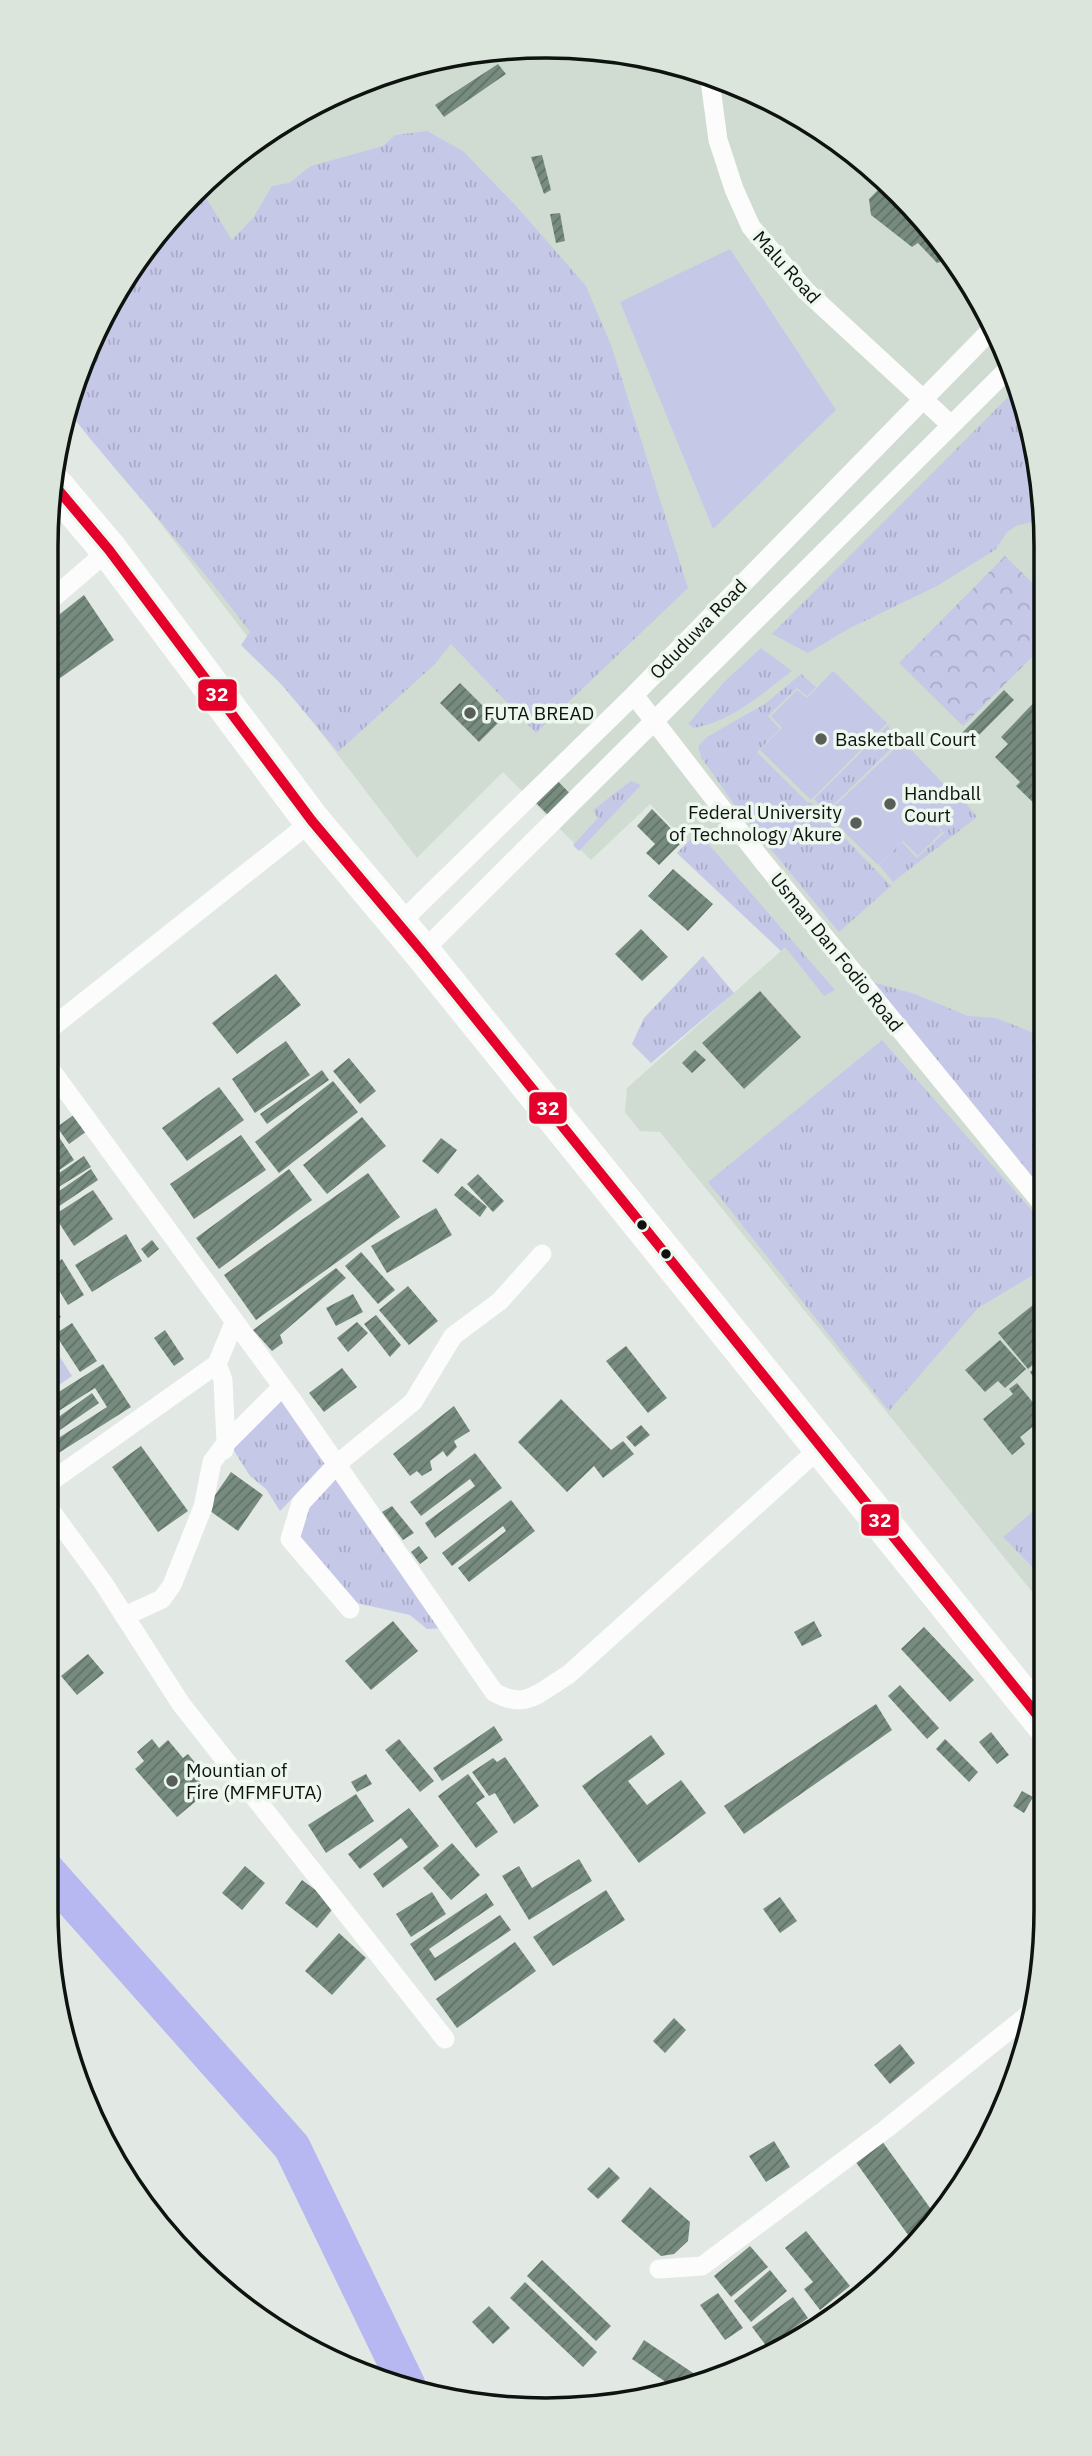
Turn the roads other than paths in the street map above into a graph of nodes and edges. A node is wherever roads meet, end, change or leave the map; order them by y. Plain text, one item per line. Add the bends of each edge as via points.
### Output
1 (711, 87) edge
2 (986, 335) edge
3 (1003, 374) edge
4 (924, 399) junction
5 (951, 425) junction
6 (61, 493) edge
7 (109, 550) junction
8 (58, 593) edge
9 (634, 695) junction
10 (653, 721) junction
11 (312, 821) junction
12 (476, 850) junction
13 (498, 874) junction
14 (410, 938) junction
15 (58, 1022) edge
16 (58, 1080) edge
17 (1034, 1194) edge
18 (542, 1254) dead end
19 (234, 1323) junction
20 (217, 1364) junction
21 (282, 1387) junction
22 (226, 1443) junction
23 (822, 1446) junction
24 (212, 1462) junction
25 (337, 1464) junction
26 (58, 1477) edge
27 (58, 1521) edge
28 (349, 1609) dead end
29 (125, 1616) junction
30 (1034, 1711) edge
31 (1022, 2020) edge
32 (445, 2039) dead end
33 (659, 2269) dead end

1 - 4 street, Malu Road via 719,140 751,227 806,291
2 - 4 street, Oduduwa Road
3 - 5 street
4 - 5 street, Malu Road
4 - 9 street, Oduduwa Road
5 - 10 street
6 - 7 highway
7 - 8 street
7 - 11 highway
9 - 10 street, Usman Dan Fodio Road
9 - 12 street, Oduduwa Road
10 - 13 street
10 - 17 street, Usman Dan Fodio Road
11 - 14 highway
11 - 15 street
12 - 13 street
12 - 14 street, Oduduwa Road
13 - 14 street
14 - 23 highway
16 - 19 street
18 - 25 street via 500,1301 453,1336 413,1402
19 - 20 street
19 - 21 street
20 - 22 street via 223,1380
20 - 26 street
21 - 22 street
21 - 25 street
22 - 24 street
22 - 24 street via 206,1496
23 - 25 street via 568,1675 524,1701 510,1701 494,1692
23 - 30 highway
24 - 29 street via 203,1507 173,1585 162,1599
25 - 28 street via 301,1503 290,1539
27 - 29 street
29 - 32 street via 181,1704
31 - 33 street via 886,2129 702,2266

